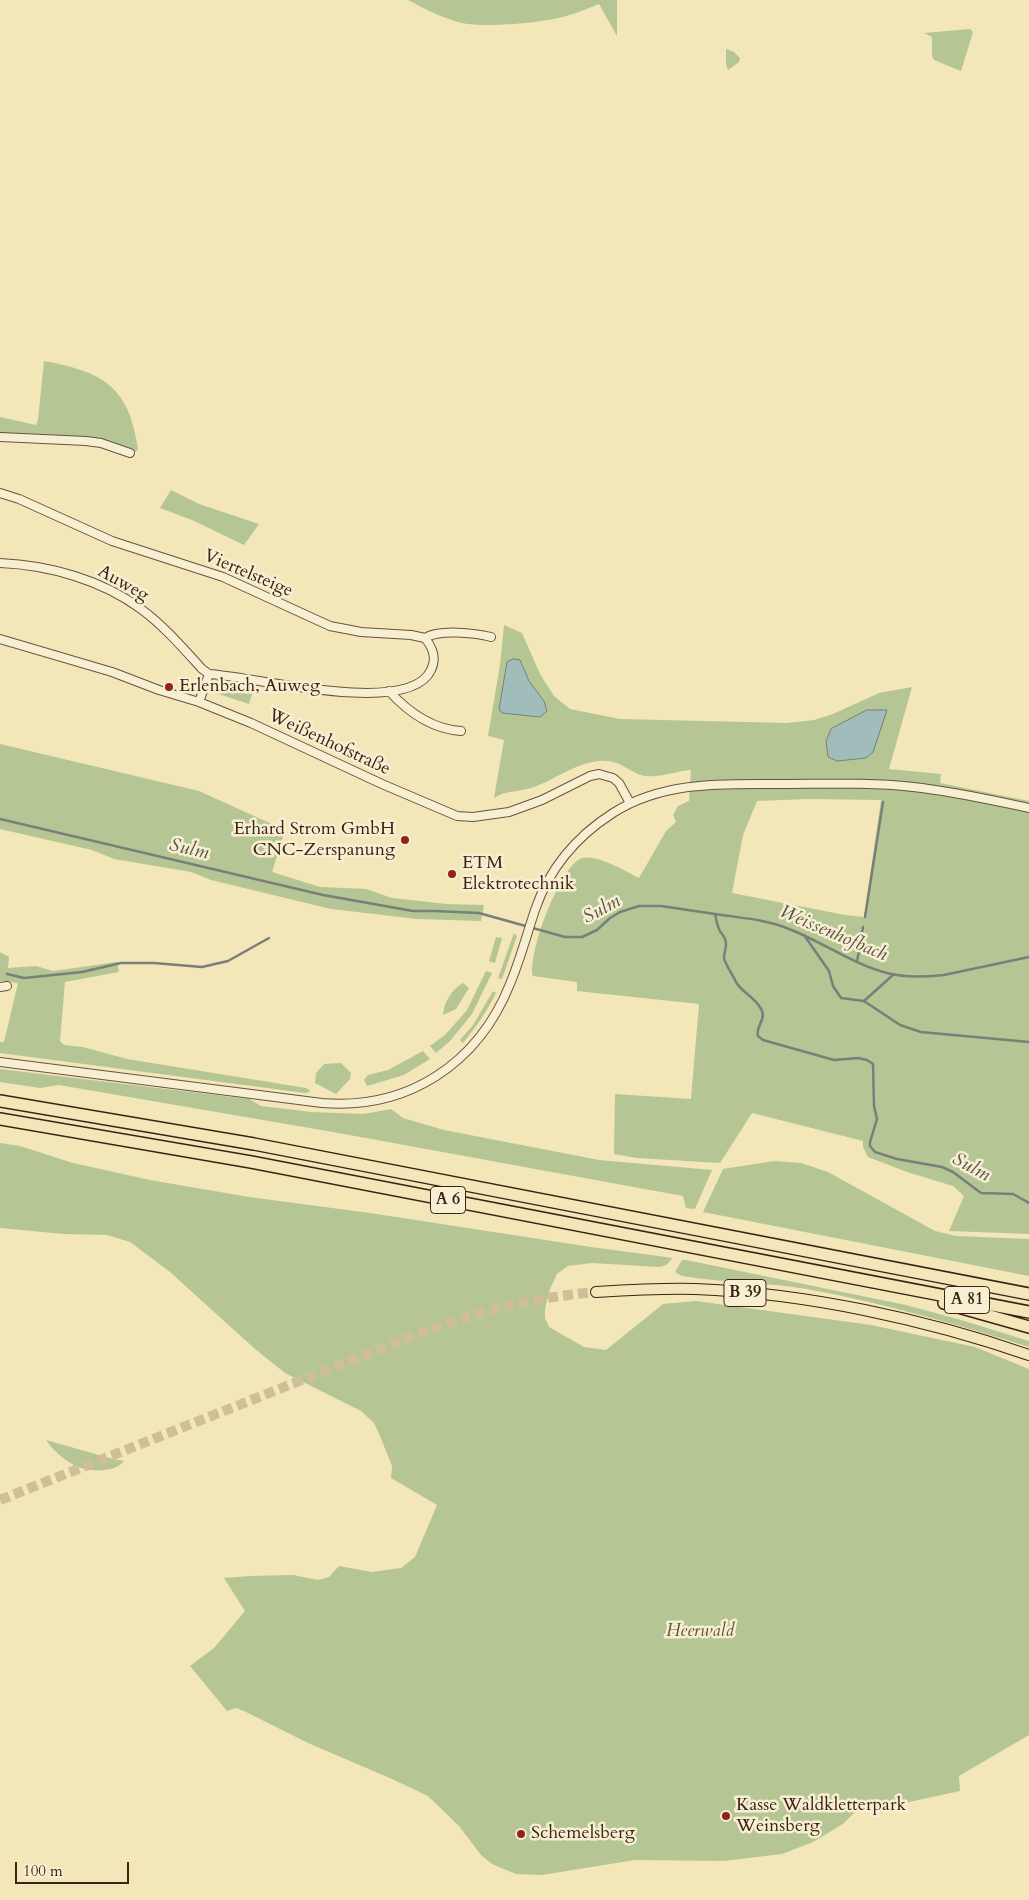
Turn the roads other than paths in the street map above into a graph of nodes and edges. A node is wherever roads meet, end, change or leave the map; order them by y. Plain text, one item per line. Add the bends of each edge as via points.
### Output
1 (0, 437) edge
2 (130, 453) dead end
3 (0, 493) edge
4 (0, 562) edge
5 (424, 638) junction
6 (491, 638) dead end
7 (0, 639) edge
8 (209, 674) junction
9 (389, 691) junction
10 (199, 702) junction
11 (460, 731) dead end
12 (630, 803) junction
13 (1029, 808) edge
14 (0, 1062) edge
15 (0, 1101) edge
16 (0, 1119) edge
17 (904, 1289) junction
18 (596, 1292) tunnel mouth
19 (1029, 1294) edge
20 (1029, 1312) edge
21 (1029, 1327) edge
22 (1029, 1354) edge

1 - 2 street via 86,441
3 - 5 street, Viertelsteige via 112,541 223,578 330,626
4 - 8 street, Auweg via 87,580 123,597 142,609
5 - 6 street, Viertelsteige via 440,634 477,634
5 - 9 street via 433,650 431,671 421,682
7 - 10 street, Weißenhofstraße
8 - 9 street via 344,694
8 - 10 street
9 - 11 street via 415,715
10 - 12 street, Weißenhofstraße via 457,816 479,817 509,812 599,774 619,783
12 - 13 street via 664,791 699,785 881,784 948,792
12 - 14 street via 588,831 565,855 548,880 510,985 482,1035 441,1073 395,1097 358,1104 322,1103
15 - 19 highway, A 6 via 254,1144
16 - 17 highway, A 6 via 251,1162
17 - 20 highway, A 81
17 - 21 highway, A 6
18 - 22 main road, B 39 via 682,1289 782,1297 932,1325

